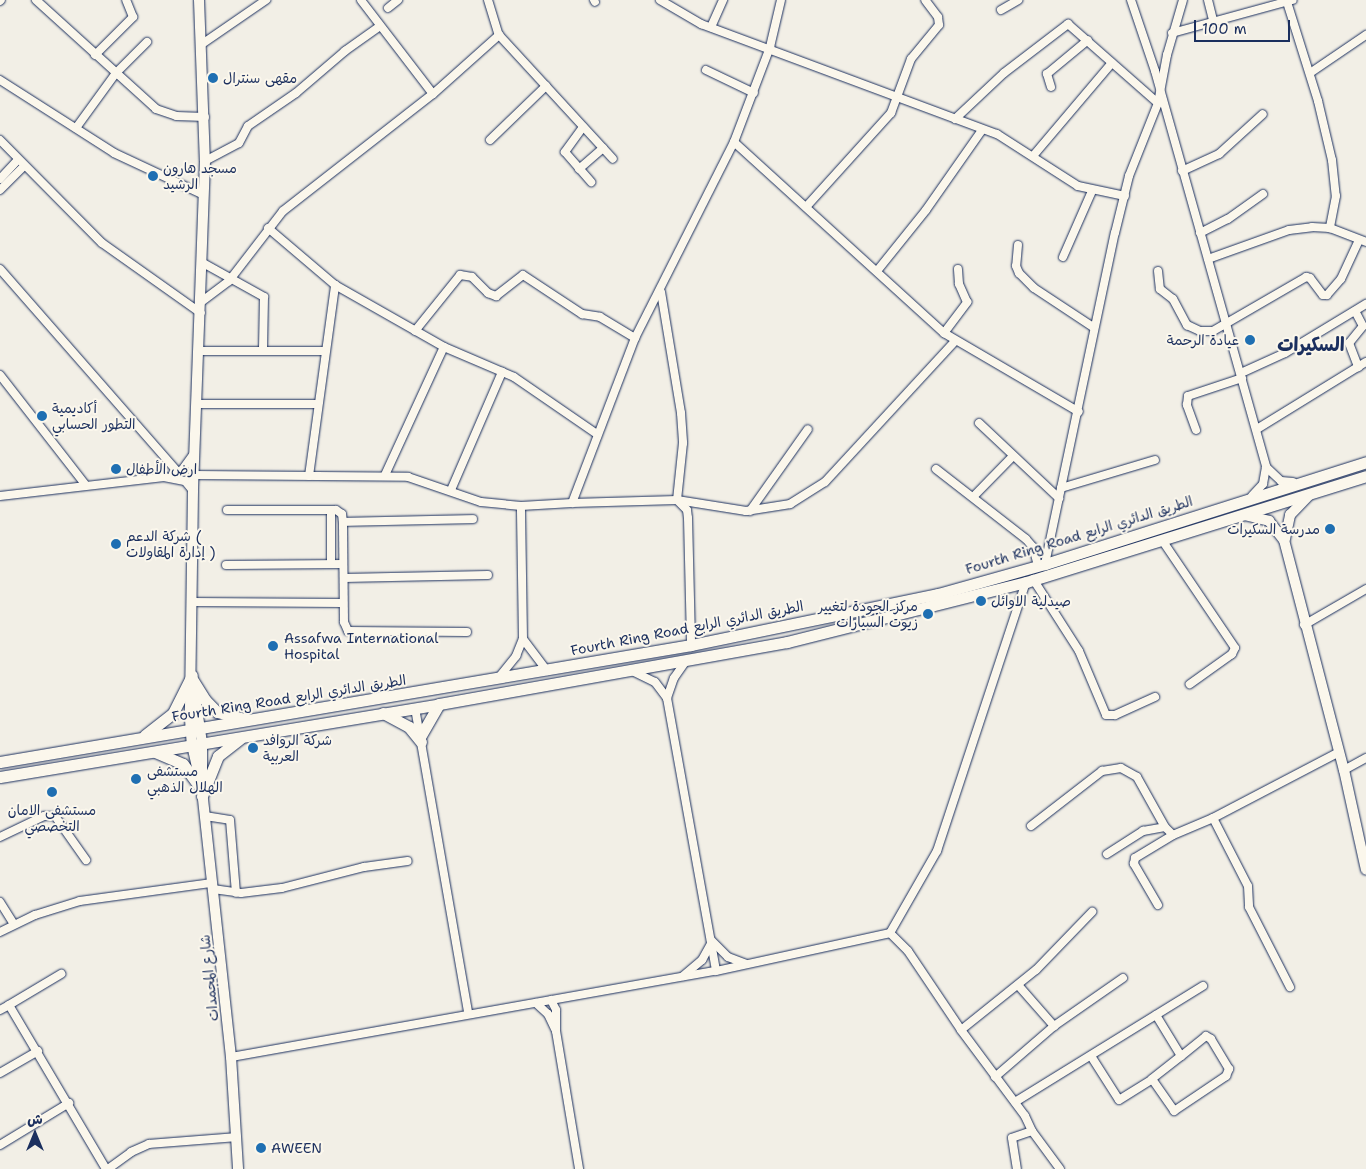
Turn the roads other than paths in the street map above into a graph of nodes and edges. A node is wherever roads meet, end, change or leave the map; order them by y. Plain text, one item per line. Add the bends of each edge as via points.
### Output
1 (36, 0) edge
2 (126, 0) edge
3 (199, 0) edge
4 (266, 0) edge
5 (361, 0) edge
6 (398, 0) edge
7 (488, 0) edge
8 (660, 0) edge
9 (722, 0) edge
10 (781, 0) edge
11 (925, 0) edge
12 (1018, 0) edge
13 (1131, 0) edge
14 (1183, 0) edge
15 (1208, 0) edge
16 (1290, 1) edge
17 (388, 8) dead end
18 (1001, 10) dead end
19 (1213, 20) junction
20 (380, 26) junction
21 (711, 27) junction
22 (1172, 33) junction
23 (499, 35) junction
24 (1366, 35) edge
25 (1088, 40) junction
26 (147, 42) dead end
27 (202, 44) junction
28 (770, 47) junction
29 (95, 55) junction
30 (1112, 63) junction
31 (706, 70) dead end
32 (1310, 73) junction
33 (116, 74) junction
34 (0, 80) edge
35 (546, 86) junction
36 (1052, 87) dead end
37 (754, 93) junction
38 (433, 94) junction
39 (897, 96) junction
40 (1159, 99) junction
41 (1263, 114) dead end
42 (205, 117) junction
43 (955, 119) junction
44 (584, 127) junction
45 (76, 128) junction
46 (982, 130) junction
47 (0, 140) edge
48 (490, 140) dead end
49 (734, 142) junction
50 (603, 148) junction
51 (1033, 156) junction
52 (613, 159) dead end
53 (18, 160) junction
54 (205, 161) junction
55 (24, 166) junction
56 (579, 169) junction
57 (1182, 171) junction
58 (0, 179) edge
59 (591, 182) dead end
60 (0, 190) edge
61 (1092, 191) junction
62 (1263, 194) dead end
63 (204, 195) junction
64 (1125, 196) junction
65 (806, 206) junction
66 (268, 228) junction
67 (1330, 228) junction
68 (1200, 234) junction
69 (1362, 241) edge
70 (1018, 245) dead end
71 (1062, 257) dead end
72 (1208, 259) junction
73 (202, 263) junction
74 (0, 269) edge
75 (958, 269) dead end
76 (876, 271) junction
77 (1158, 271) dead end
78 (231, 277) junction
79 (335, 285) junction
80 (661, 292) junction
81 (201, 302) junction
82 (1366, 304) edge
83 (1355, 311) junction
84 (201, 313) junction
85 (1228, 325) junction
86 (1093, 327) junction
87 (415, 331) junction
88 (944, 333) junction
89 (636, 338) junction
90 (955, 341) junction
91 (444, 347) junction
92 (263, 350) junction
93 (199, 351) junction
94 (325, 351) junction
95 (1366, 362) edge
96 (1358, 366) junction
97 (502, 372) junction
98 (0, 375) edge
99 (1242, 376) junction
100 (197, 404) junction
101 (318, 404) junction
102 (1079, 412) junction
103 (979, 423) dead end
104 (808, 429) dead end
105 (1257, 429) junction
106 (1196, 430) dead end
107 (596, 434) junction
108 (195, 452) junction
109 (1012, 457) junction
110 (1155, 460) dead end
111 (1366, 462) edge
112 (1266, 467) junction
113 (936, 469) dead end
114 (178, 472) junction
115 (194, 475) junction
116 (385, 475) junction
117 (164, 476) junction
118 (309, 476) junction
119 (1366, 476) edge
120 (1303, 482) junction
121 (85, 484) junction
122 (1061, 488) junction
123 (450, 490) junction
124 (193, 491) junction
125 (1312, 492) junction
126 (0, 496) edge
127 (974, 496) junction
128 (1059, 498) junction
129 (1249, 498) junction
130 (676, 500) junction
131 (572, 503) junction
132 (521, 506) junction
133 (227, 510) dead end
134 (331, 510) junction
135 (750, 511) junction
136 (1238, 516) junction
137 (473, 519) dead end
138 (343, 522) junction
139 (1162, 540) junction
140 (1284, 540) junction
141 (331, 564) junction
142 (343, 564) junction
143 (226, 565) dead end
144 (1041, 565) junction
145 (488, 575) dead end
146 (344, 578) junction
147 (1029, 581) junction
148 (1366, 590) edge
149 (939, 599) junction
150 (192, 602) junction
151 (344, 603) junction
152 (1304, 625) junction
153 (467, 632) dead end
154 (523, 639) junction
155 (691, 645) junction
156 (686, 661) junction
157 (547, 671) junction
158 (631, 671) junction
159 (496, 679) junction
160 (192, 680) junction
161 (1190, 684) dead end
162 (1155, 697) dead end
163 (667, 698) junction
164 (439, 704) junction
165 (415, 708) junction
166 (384, 713) junction
167 (256, 721) junction
168 (196, 729) junction
169 (144, 736) junction
170 (246, 736) junction
171 (420, 739) junction
172 (197, 744) junction
173 (151, 751) junction
174 (1339, 752) junction
175 (1366, 758) edge
176 (0, 762) edge
177 (1344, 770) junction
178 (0, 777) edge
179 (202, 790) junction
180 (205, 816) junction
181 (1213, 818) junction
182 (1031, 826) dead end
183 (1164, 827) junction
184 (1173, 835) junction
185 (0, 837) edge
186 (1107, 854) dead end
187 (86, 860) dead end
188 (408, 861) dead end
189 (1366, 870) edge
190 (213, 886) junction
191 (236, 893) junction
192 (0, 902) edge
193 (1158, 905) dead end
194 (1092, 912) dead end
195 (13, 924) junction
196 (0, 932) edge
197 (890, 932) junction
198 (711, 941) junction
199 (746, 964) junction
200 (716, 971) junction
201 (61, 974) dead end
202 (682, 976) junction
203 (1123, 978) dead end
204 (1018, 984) junction
205 (1203, 986) dead end
206 (1290, 987) dead end
207 (551, 1000) junction
208 (536, 1003) junction
209 (9, 1005) junction
210 (0, 1010) edge
211 (468, 1013) junction
212 (1156, 1015) junction
213 (1054, 1026) junction
214 (961, 1030) junction
215 (556, 1031) junction
216 (38, 1051) junction
217 (1091, 1056) junction
218 (1181, 1056) junction
219 (231, 1057) junction
220 (0, 1073) edge
221 (995, 1077) junction
222 (1152, 1079) junction
223 (1015, 1102) junction
224 (69, 1103) junction
225 (1032, 1131) junction
226 (236, 1136) junction
227 (0, 1145) edge
228 (107, 1169) edge
229 (238, 1169) edge
230 (579, 1169) edge
231 (1017, 1169) edge
232 (1060, 1169) edge

1 - 29 street
2 - 29 street via 134,17
3 - 27 main road, شارع المجمدات
4 - 27 street
5 - 20 street
6 - 17 street
7 - 23 street
8 - 21 street via 670,9
9 - 21 street
10 - 28 street
11 - 39 street via 938,17 939,25 911,59
12 - 18 street
13 - 40 street
14 - 22 street
15 - 19 street
16 - 19 street
16 - 32 street
19 - 22 street
20 - 38 street
20 - 54 street via 296,93 248,126 239,143
21 - 28 street
22 - 40 street
23 - 35 street
23 - 38 street
24 - 32 street
25 - 30 street
25 - 36 street via 1047,74
25 - 43 street via 1071,24 1064,25 982,92
26 - 33 street
27 - 42 main road, شارع المجمدات
28 - 37 street
28 - 39 street
29 - 33 street
30 - 40 street
30 - 51 street
31 - 37 street
32 - 67 street via 1335,181 1335,215
33 - 42 street via 156,109 176,116
33 - 45 street
34 - 45 street
35 - 44 street
35 - 48 street
37 - 49 street
38 - 66 street via 283,211
39 - 43 street
39 - 65 street via 891,113
40 - 57 street
40 - 64 street
41 - 57 street via 1219,154
42 - 54 main road, شارع المجمدات
43 - 46 street
44 - 50 street
44 - 56 street via 565,149 566,155
45 - 63 street via 154,173
46 - 51 street via 1010,140
46 - 76 street via 926,210
47 - 53 street
49 - 65 street
49 - 80 street
50 - 52 street
50 - 56 street
51 - 61 street via 1064,178
53 - 55 street
53 - 58 street
54 - 63 main road, شارع المجمدات
55 - 60 street
55 - 84 street via 102,242
56 - 59 street
57 - 68 street
61 - 64 street
61 - 71 street
62 - 68 street
63 - 73 main road, شارع المجمدات
64 - 86 street
65 - 76 street
66 - 78 street
66 - 79 street
67 - 69 street
67 - 72 street via 1289,230
68 - 72 street
69 - 85 street via 1341,279 1327,295 1323,295 1306,277
70 - 86 street via 1016,266 1019,274 1034,288
72 - 85 street
73 - 78 street
73 - 81 main road, شارع المجمدات
74 - 114 street
75 - 88 street via 959,284 967,302
76 - 88 street
77 - 85 street via 1160,289 1173,299 1187,326 1200,331 1214,331
78 - 81 street
78 - 92 street via 264,297
79 - 87 street
79 - 94 street
80 - 89 street
80 - 130 street via 683,443
81 - 84 main road, شارع المجمدات
82 - 83 street
83 - 96 street via 1363,326 1349,343
83 - 99 street
84 - 93 main road, شارع المجمدات
85 - 99 street
86 - 102 street
87 - 89 street via 460,275 472,277 488,293 496,296 523,275 582,314 600,318
87 - 91 street
88 - 90 street
89 - 107 street
90 - 102 street
90 - 135 street via 825,482 790,504
91 - 97 street
91 - 116 street
92 - 93 street
92 - 94 street
93 - 100 main road, شارع المجمدات
94 - 101 street
95 - 96 street
96 - 105 street
97 - 107 street via 538,391
97 - 123 street
98 - 121 street
99 - 105 street
99 - 106 street via 1188,396 1187,406
100 - 101 street
100 - 108 main road, شارع المجمدات
101 - 118 street
102 - 122 street
103 - 109 street
104 - 135 street
105 - 112 street
107 - 131 street
108 - 114 street via 187,466
108 - 115 main road, شارع المجمدات
109 - 127 street
109 - 128 street
110 - 122 street
111 - 120 main road, Fourth Ring Road الطريق الدائري الرابع
112 - 120 street via 1281,481
112 - 129 street via 1263,484
113 - 127 street
114 - 117 street
115 - 118 street
115 - 124 main road, شارع المجمدات
116 - 118 street
116 - 123 street via 420,478
117 - 121 street
117 - 124 street via 185,481
119 - 125 main road, Fourth Ring Road الطريق الدائري الرابع
120 - 129 main road, Fourth Ring Road الطريق الدائري الرابع
121 - 126 street
122 - 128 street
123 - 132 street via 481,502
124 - 150 main road, شارع المجمدات
125 - 136 main road, Fourth Ring Road الطريق الدائري الرابع
125 - 140 main road via 1290,515
127 - 144 street via 1033,546
128 - 144 street
129 - 144 main road, Fourth Ring Road الطريق الدائري الرابع
130 - 131 street
130 - 135 street
130 - 155 street via 687,510 688,518
131 - 132 street
132 - 154 street
133 - 134 street
134 - 138 street via 341,512
134 - 141 street
136 - 139 main road, Fourth Ring Road الطريق الدائري الرابع
136 - 140 main road via 1255,516 1269,521
137 - 138 street
138 - 142 street
139 - 147 main road, Fourth Ring Road الطريق الدائري الرابع
139 - 161 street via 1235,648 1232,654
140 - 152 main road
141 - 142 street
141 - 143 street
142 - 146 street
144 - 149 main road, Fourth Ring Road الطريق الدائري الرابع
145 - 146 street
146 - 151 street
147 - 149 main road, Fourth Ring Road الطريق الدائري الرابع
147 - 162 street via 1079,651 1106,715 1127,710
147 - 197 street via 937,851
148 - 152 street
149 - 155 main road, Fourth Ring Road الطريق الدائري الرابع
149 - 156 main road, Fourth Ring Road الطريق الدائري الرابع via 787,642
150 - 151 street
150 - 160 main road, شارع المجمدات
151 - 153 street via 345,625 350,632
152 - 174 main road
154 - 157 street
154 - 159 street via 511,664
155 - 157 main road, Fourth Ring Road الطريق الدائري الرابع
156 - 158 main road, Fourth Ring Road الطريق الدائري الرابع
156 - 163 street via 674,678
157 - 159 main road, Fourth Ring Road الطريق الدائري الرابع
158 - 163 street via 655,682
158 - 164 main road, Fourth Ring Road الطريق الدائري الرابع
159 - 167 main road, Fourth Ring Road الطريق الدائري الرابع
160 - 167 main road via 217,712
160 - 168 main road, شارع المجمدات
160 - 169 main road via 173,713
163 - 198 street
164 - 165 main road, Fourth Ring Road الطريق الدائري الرابع
164 - 171 main road
165 - 166 main road, Fourth Ring Road الطريق الدائري الرابع
165 - 171 street
166 - 170 main road, Fourth Ring Road الطريق الدائري الرابع
166 - 171 main road via 408,727
167 - 168 main road, Fourth Ring Road الطريق الدائري الرابع
168 - 169 main road, Fourth Ring Road الطريق الدائري الرابع
168 - 172 main road, شارع المجمدات
169 - 176 main road, Fourth Ring Road الطريق الدائري الرابع
170 - 172 main road, Fourth Ring Road الطريق الدائري الرابع
170 - 179 main road via 218,756
171 - 211 street
172 - 173 main road, Fourth Ring Road الطريق الدائري الرابع
172 - 179 main road, شارع المجمدات
173 - 178 main road, Fourth Ring Road الطريق الدائري الرابع
173 - 179 main road via 183,764
174 - 177 main road
174 - 181 street
175 - 177 street
177 - 189 main road
179 - 180 main road, شارع المجمدات
180 - 190 main road, شارع المجمدات
180 - 191 street via 230,820
181 - 184 street
181 - 206 street via 1248,886 1249,907
182 - 183 street via 1070,794 1111,768 1130,770 1137,777
183 - 184 street
183 - 186 street via 1143,830
184 - 193 street via 1133,860
185 - 187 street via 44,816 55,816
188 - 191 street via 364,867 282,888
190 - 191 street
190 - 195 street via 80,901
190 - 219 main road, شارع المجمدات
192 - 195 street
194 - 204 street
195 - 196 street
197 - 199 street
197 - 214 street via 908,951
198 - 199 street via 723,954
198 - 200 street
198 - 202 street via 702,960
199 - 200 street
200 - 202 street
201 - 209 street
202 - 207 street
203 - 213 street
204 - 213 street
204 - 214 street
205 - 212 street
207 - 208 street
207 - 215 street via 556,1010
208 - 211 street
208 - 215 street via 548,1014
209 - 210 street
209 - 216 street
211 - 219 street
212 - 217 street
212 - 218 street
213 - 221 street
214 - 221 street
215 - 230 street
216 - 220 street
216 - 224 street
217 - 222 street via 1119,1100
217 - 223 street
218 - 222 street
218 - 222 street via 1202,1037 1209,1037 1228,1064 1228,1074 1174,1111
219 - 226 main road, شارع المجمدات
221 - 223 street
223 - 225 street
224 - 227 street
224 - 228 street
225 - 231 street via 1012,1138
225 - 232 street
226 - 228 street via 149,1144
226 - 229 main road, شارع المجمدات

